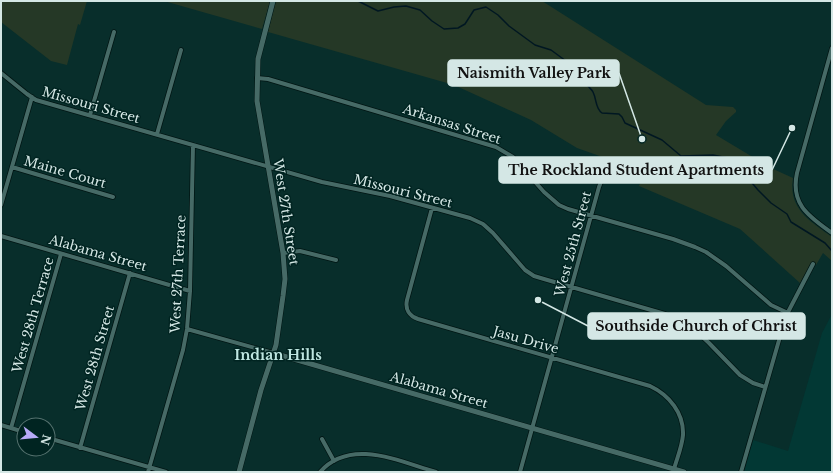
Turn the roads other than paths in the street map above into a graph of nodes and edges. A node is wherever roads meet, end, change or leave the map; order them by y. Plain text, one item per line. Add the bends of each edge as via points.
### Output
1 (273, 1) edge
2 (114, 32) dead end
3 (832, 48) edge
4 (181, 50) dead end
5 (1, 74) edge
6 (257, 78) junction
7 (32, 97) junction
8 (90, 115) junction
9 (157, 134) junction
10 (193, 145) junction
11 (609, 161) dead end
12 (12, 167) junction
13 (268, 167) junction
14 (113, 197) dead end
15 (1, 204) edge
16 (432, 208) junction
17 (591, 216) junction
18 (832, 233) edge
19 (1, 236) edge
20 (284, 253) junction
21 (62, 254) junction
22 (336, 260) dead end
23 (813, 264) dead end
24 (130, 273) junction
25 (571, 288) junction
26 (190, 291) junction
27 (788, 313) junction
28 (187, 329) junction
29 (273, 353) junction
30 (552, 358) junction
31 (765, 387) junction
32 (1, 425) edge
33 (11, 428) junction
34 (532, 428) junction
35 (16, 430) edge
36 (322, 439) dead end
37 (56, 440) edge
38 (80, 448) junction
39 (334, 461) junction
40 (674, 469) junction
41 (149, 470) edge
42 (166, 472) edge
43 (239, 472) edge
44 (320, 472) edge
45 (436, 472) edge
46 (520, 472) edge
47 (684, 472) edge
48 (741, 472) edge

1 - 6 street, West 27th Street via 260,48
2 - 8 street
3 - 18 street via 796,180 796,190 803,209
4 - 9 street
5 - 7 street, Missouri Street
6 - 13 street, West 27th Street via 257,101
6 - 17 street, Arkansas Street via 496,147 513,157 559,205
7 - 8 street, Missouri Street
7 - 12 street
8 - 9 street, Missouri Street
9 - 10 street, Missouri Street
10 - 13 street, Missouri Street
10 - 26 street, West 27th Terrace
11 - 17 street, West 25th Street
12 - 14 street, Maine Court
12 - 15 street
13 - 16 street, Missouri Street
13 - 20 street, West 27th Street
16 - 25 street, Missouri Street via 483,224 529,274
16 - 30 street, Jasu Drive via 407,300 410,315 418,320
17 - 25 street, West 25th Street
17 - 27 street, Arkansas Street via 673,239 706,252 771,305
19 - 21 street, Alabama Street
20 - 22 street via 300,251
20 - 29 street, West 27th Street via 283,296
21 - 24 street, Alabama Street
21 - 33 street, West 28th Terrace
23 - 27 street
24 - 26 street, Alabama Street
24 - 38 street, West 28th Street
25 - 30 street, West 25th Street
25 - 31 street, Missouri Street via 685,322 740,375
26 - 28 street, West 27th Terrace
27 - 31 street
28 - 29 street, Alabama Street
28 - 41 street, West 27th Terrace
29 - 34 street, Alabama Street
29 - 43 street, West 27th Street
30 - 34 street, West 25th Street
30 - 40 street, Jasu Drive via 650,386 668,397 678,411 682,425 682,442
31 - 48 street
32 - 33 street
33 - 35 street
34 - 40 street, Alabama Street
34 - 46 street, West 25th Street
36 - 39 street
37 - 38 street
38 - 41 street
39 - 44 street
39 - 45 street via 355,454 371,454
40 - 47 street, Alabama Street
41 - 42 street

